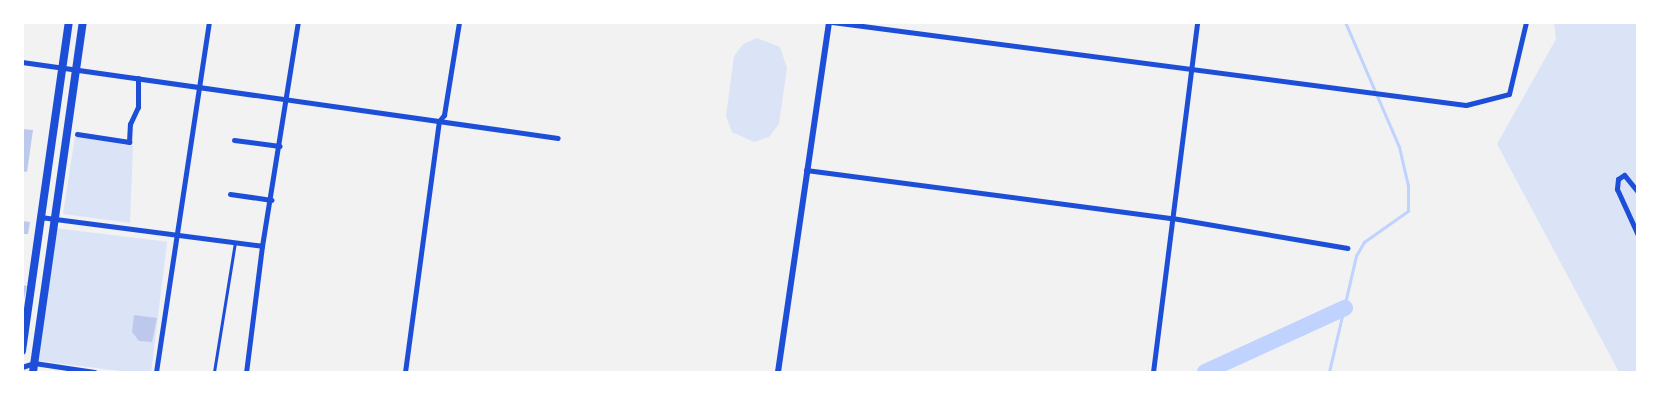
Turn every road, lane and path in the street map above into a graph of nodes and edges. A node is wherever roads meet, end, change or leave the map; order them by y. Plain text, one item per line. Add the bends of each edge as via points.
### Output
1 (70, 22) edge
2 (83, 22) edge
3 (209, 22) edge
4 (298, 22) edge
5 (459, 22) edge
6 (830, 22) edge
7 (1197, 22) edge
8 (1526, 22) edge
9 (22, 62) edge
10 (62, 67) junction
11 (77, 70) junction
12 (1191, 70) junction
13 (138, 78) junction
14 (200, 86) junction
15 (286, 98) junction
16 (439, 121) junction
17 (77, 134) dead end
18 (558, 138) dead end
19 (234, 140) dead end
20 (280, 146) junction
21 (806, 170) junction
22 (1638, 192) edge
23 (230, 194) dead end
24 (272, 200) junction
25 (40, 217) junction
26 (1172, 218) junction
27 (53, 219) junction
28 (176, 234) junction
29 (1638, 234) edge
30 (235, 243) junction
31 (262, 246) junction
32 (1347, 248) dead end
33 (22, 351) edge
34 (34, 363) junction
35 (22, 367) edge
36 (33, 372) edge
37 (94, 372) edge
38 (156, 372) edge
39 (214, 372) edge
40 (246, 372) edge
41 (405, 372) edge
42 (778, 372) edge
43 (1153, 372) edge

1 - 10 main road
2 - 11 main road
3 - 14 street
4 - 15 street
5 - 16 street via 444,115
6 - 12 street
6 - 21 street
7 - 12 street
8 - 12 street via 1509,94 1466,104 1371,95
9 - 10 street
10 - 11 street
10 - 25 main road
11 - 13 street
11 - 27 main road
12 - 26 street
13 - 14 street
13 - 17 street via 140,91 129,142
14 - 15 street
14 - 28 street
15 - 16 street
15 - 20 street
16 - 18 street
16 - 41 street
19 - 20 street
20 - 24 street
21 - 26 street
21 - 42 street
22 - 29 street via 1624,175 1618,179 1617,189
23 - 24 street
24 - 31 street
25 - 27 street
25 - 33 main road
26 - 32 street
26 - 43 street
27 - 28 street
27 - 34 main road
28 - 30 street
28 - 38 street
30 - 31 street
30 - 39 lane
31 - 40 street
34 - 35 street
34 - 36 main road
34 - 37 street

